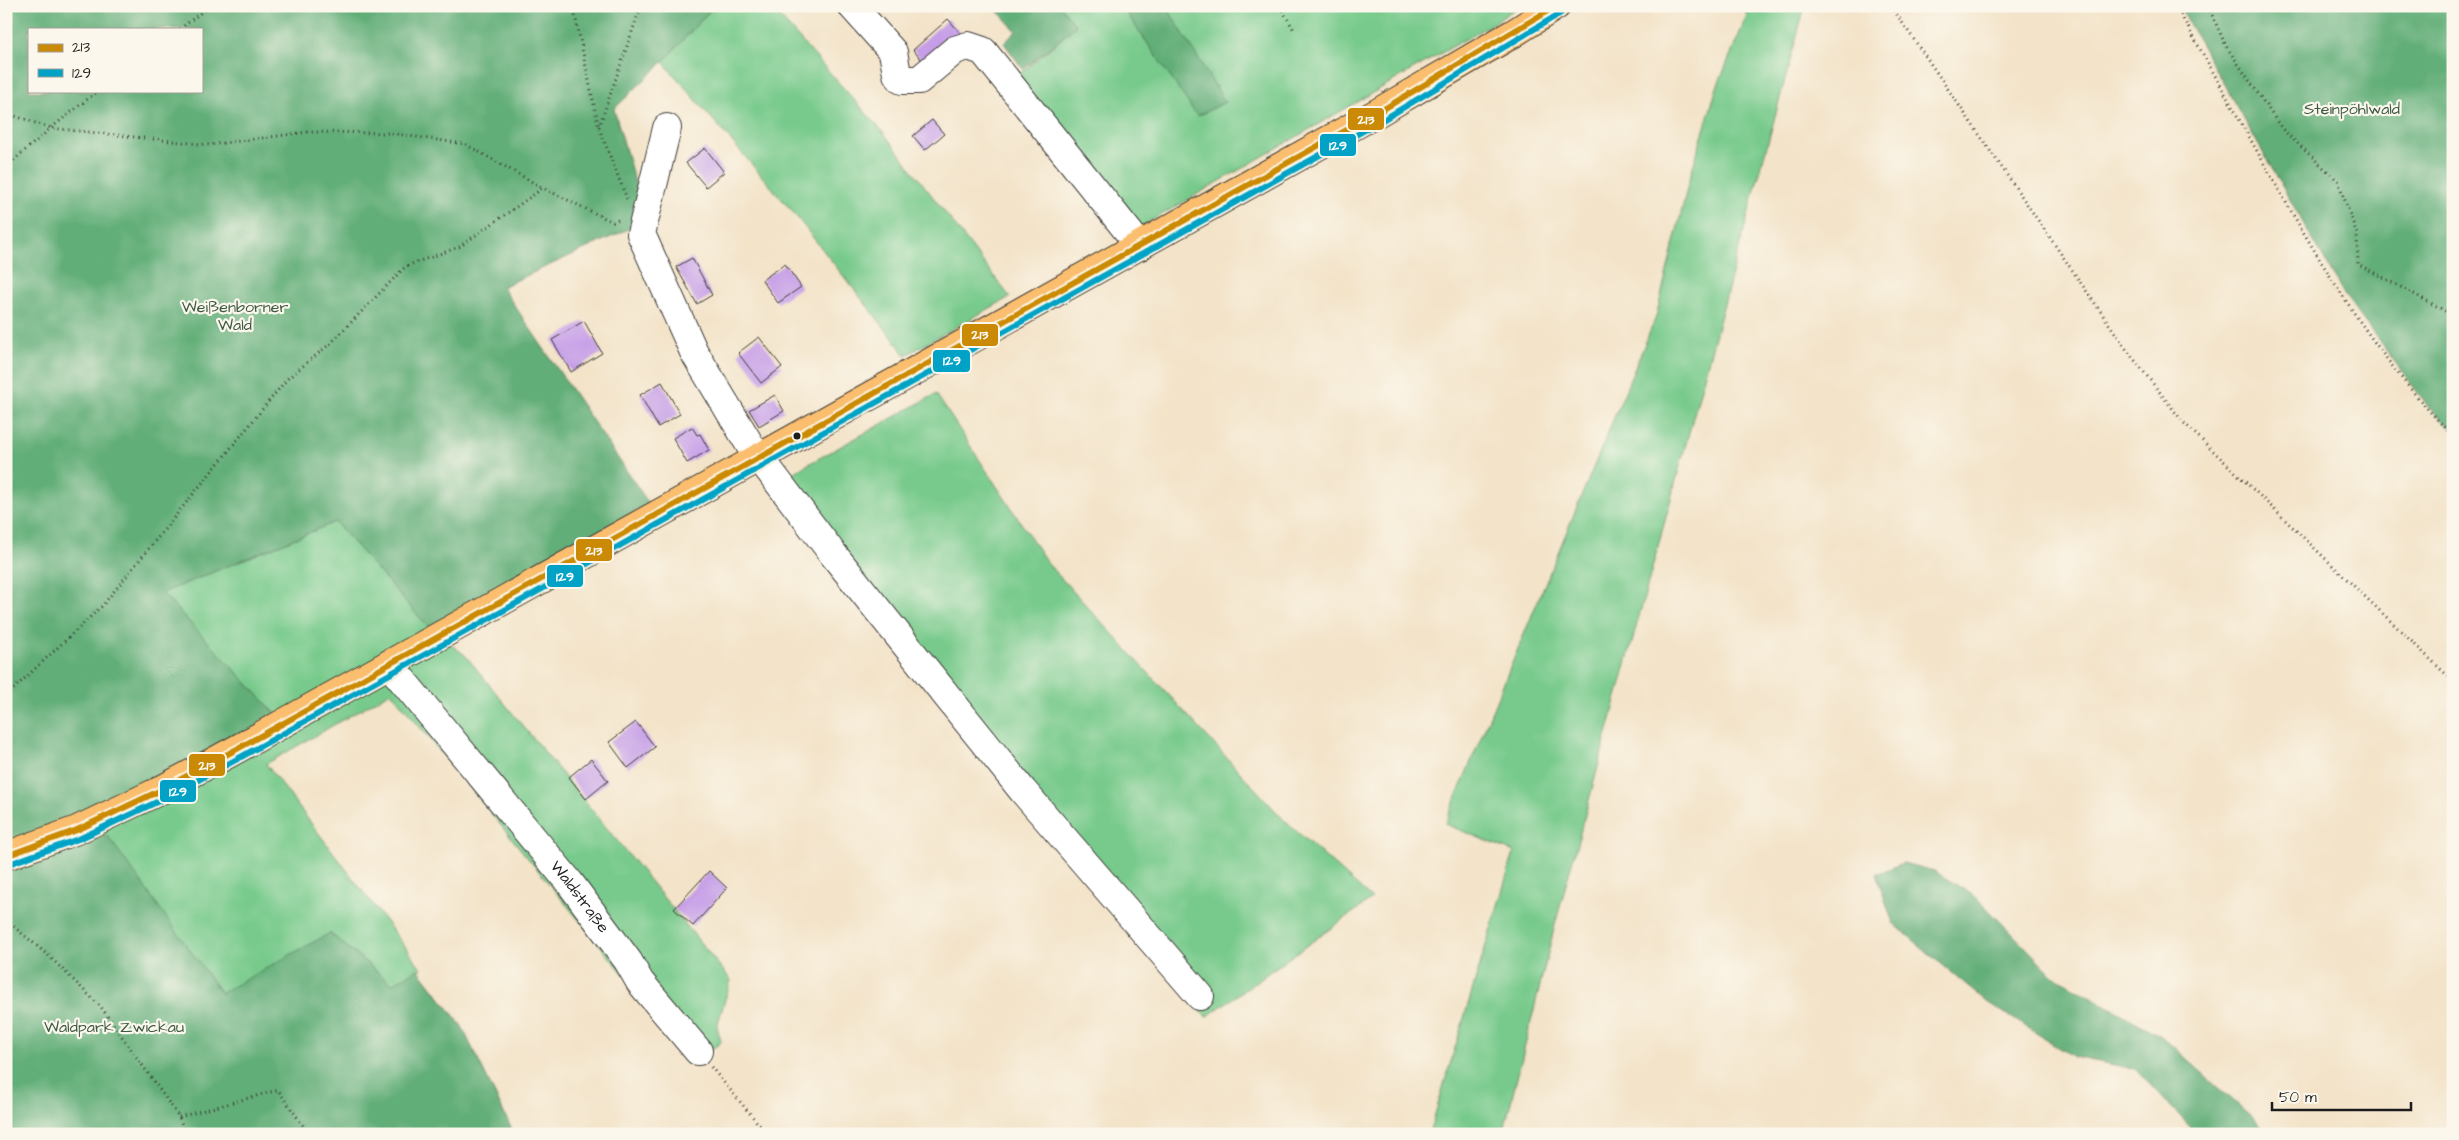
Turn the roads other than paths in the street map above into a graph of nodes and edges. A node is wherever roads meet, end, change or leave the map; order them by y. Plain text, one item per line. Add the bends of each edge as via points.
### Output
1 (852, 6) edge
2 (1556, 6) edge
3 (667, 128) dead end
4 (1140, 246) junction
5 (759, 458) junction
6 (389, 664) junction
7 (6, 856) edge
8 (1200, 996) dead end
9 (698, 1052) road end

1 - 4 lane via 893,52 897,74 902,80 919,80 955,50 968,46 984,51
2 - 4 main road via 1431,82
3 - 5 lane via 637,224 694,352
4 - 5 main road
5 - 6 main road
5 - 8 lane via 1023,791
6 - 7 main road via 157,792 77,830
6 - 9 lane, Waldstraße via 570,883 640,982

